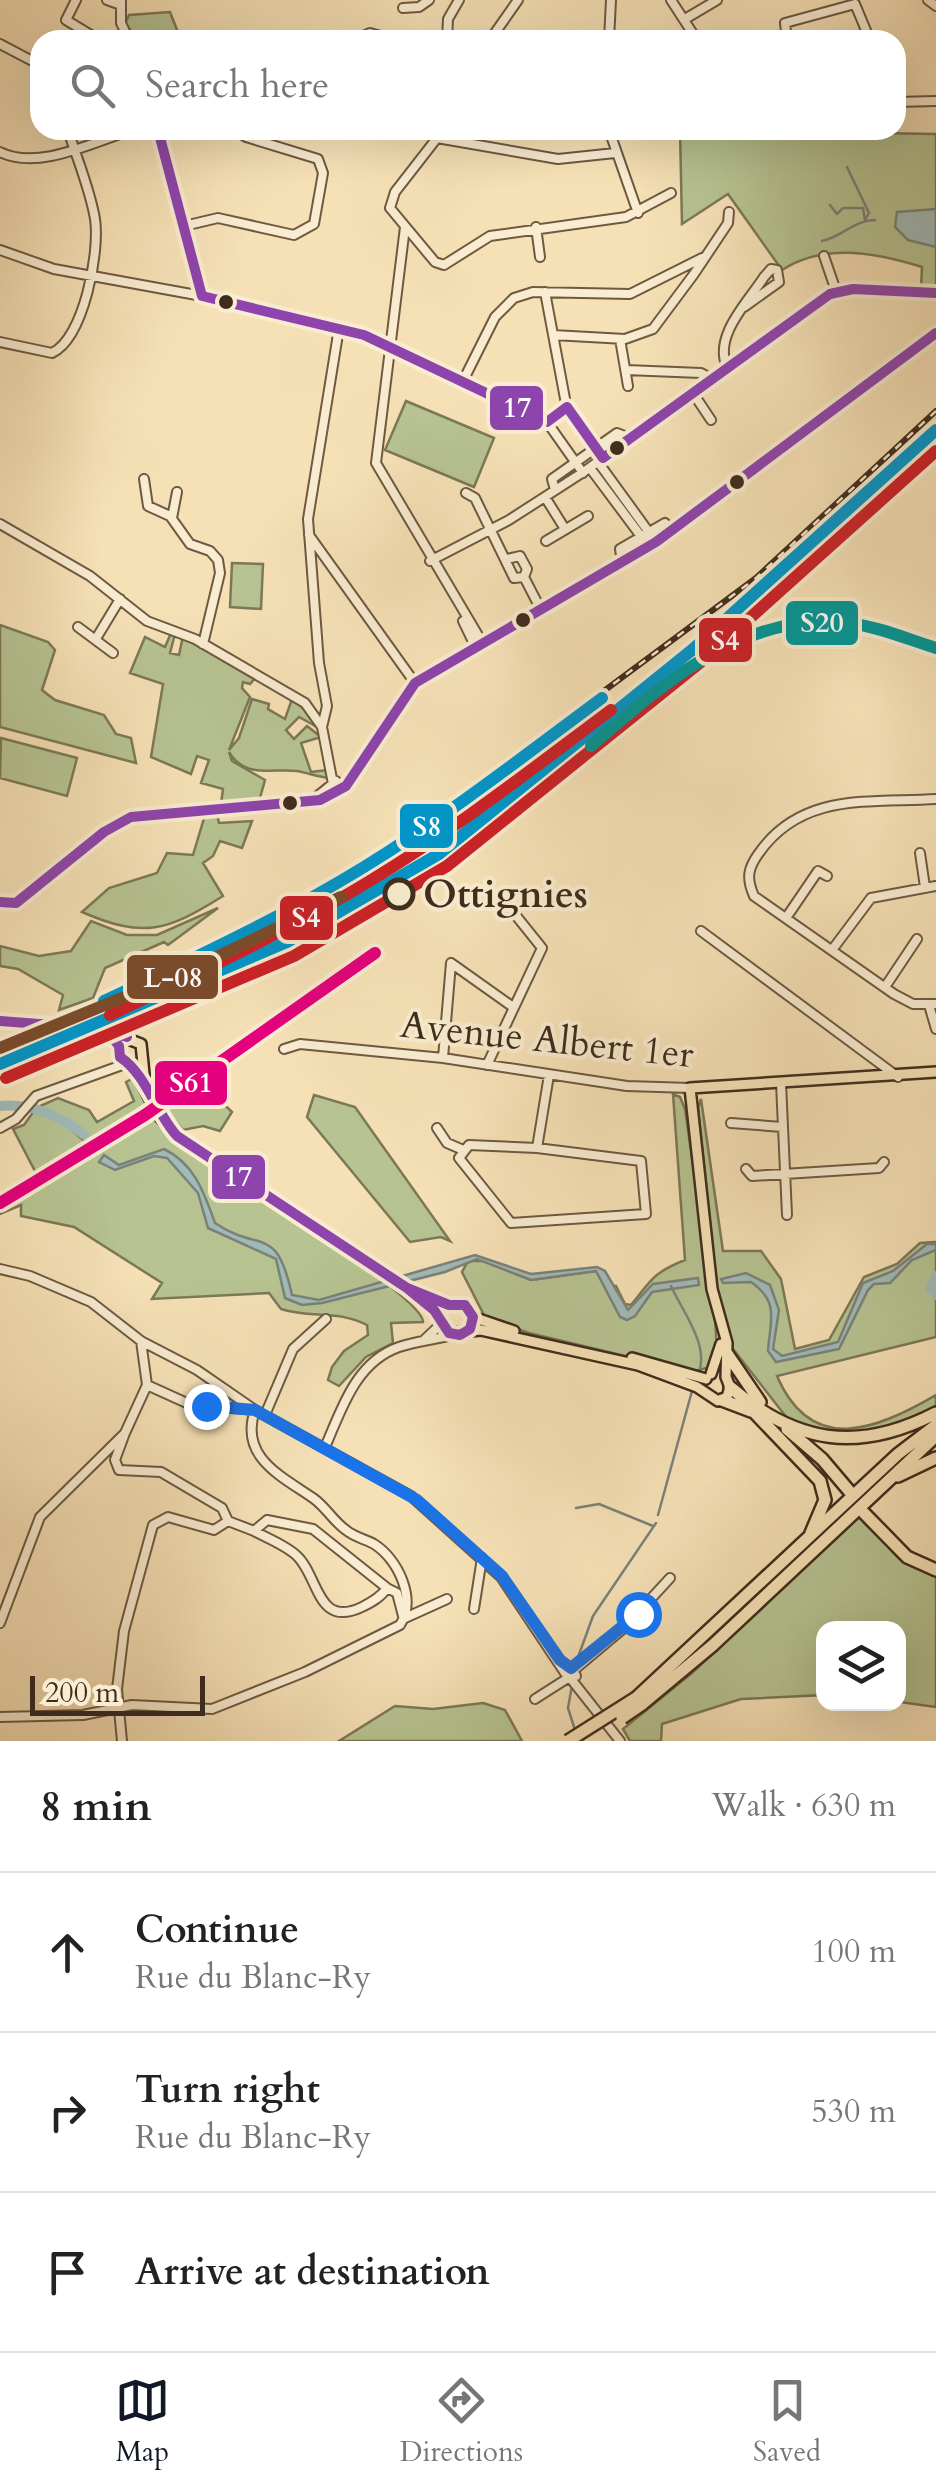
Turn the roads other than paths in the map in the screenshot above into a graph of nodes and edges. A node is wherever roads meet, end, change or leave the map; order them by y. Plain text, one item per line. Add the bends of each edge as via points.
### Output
1 (76, 0) edge
2 (107, 0) edge
3 (429, 0) edge
4 (459, 0) edge
5 (610, 0) edge
6 (671, 0) edge
7 (717, 0) edge
8 (928, 0) edge
9 (515, 1) edge
10 (121, 3) edge
11 (936, 6) edge
12 (403, 8) dead end
13 (686, 19) junction
14 (82, 30) edge
15 (123, 30) edge
16 (447, 30) edge
17 (496, 30) edge
18 (609, 30) edge
19 (692, 30) edge
20 (786, 30) edge
21 (866, 30) edge
22 (0, 44) edge
23 (30, 60) edge
24 (936, 101) edge
25 (906, 102) edge
26 (71, 140) edge
27 (97, 140) edge
28 (161, 140) edge
29 (252, 140) edge
30 (434, 140) edge
31 (441, 140) edge
32 (603, 140) edge
33 (611, 140) edge
34 (73, 147) junction
35 (0, 152) edge
36 (596, 153) junction
37 (615, 153) junction
38 (671, 193) dead end
39 (729, 212) dead end
40 (638, 213) junction
41 (184, 226) junction
42 (405, 227) junction
43 (536, 227) junction
44 (417, 241) junction
45 (0, 250) edge
46 (400, 250) junction
47 (706, 256) junction
48 (824, 256) dead end
49 (540, 257) dead end
50 (88, 274) junction
51 (836, 291) junction
52 (544, 292) junction
53 (936, 292) edge
54 (202, 296) junction
55 (744, 307) junction
56 (340, 328) junction
57 (936, 333) edge
58 (553, 335) junction
59 (620, 339) junction
60 (0, 342) edge
61 (387, 344) junction
62 (728, 367) junction
63 (626, 370) junction
64 (712, 379) junction
65 (463, 380) junction
66 (628, 386) dead end
67 (692, 393) junction
68 (567, 407) junction
69 (712, 420) dead end
70 (547, 422) junction
71 (630, 438) junction
72 (596, 447) junction
73 (575, 461) junction
74 (594, 465) junction
75 (144, 480) dead end
76 (556, 490) junction
77 (177, 492) dead end
78 (466, 493) dead end
79 (545, 498) junction
80 (588, 516) dead end
81 (172, 518) junction
82 (0, 524) edge
83 (566, 529) junction
84 (492, 530) junction
85 (672, 530) junction
86 (649, 531) junction
87 (309, 535) junction
88 (640, 537) junction
89 (546, 541) dead end
90 (652, 544) junction
91 (430, 562) junction
92 (622, 562) junction
93 (120, 600) junction
94 (540, 608) junction
95 (78, 627) dead end
96 (97, 637) junction
97 (202, 644) junction
98 (478, 644) junction
99 (113, 654) dead end
100 (416, 683) junction
101 (322, 727) junction
102 (337, 785) junction
103 (936, 799) edge
104 (920, 853) dead end
105 (810, 864) dead end
106 (925, 886) junction
107 (936, 886) edge
108 (0, 902) edge
109 (506, 902) dead end
110 (786, 918) junction
111 (701, 931) dead end
112 (917, 939) dead end
113 (832, 950) junction
114 (885, 987) junction
115 (933, 1004) edge
116 (514, 1007) junction
117 (0, 1021) edge
118 (48, 1024) tunnel mouth
119 (936, 1029) edge
120 (130, 1039) junction
121 (284, 1049) dead end
122 (119, 1050) junction
123 (143, 1057) junction
124 (443, 1058) junction
125 (128, 1064) junction
126 (487, 1065) junction
127 (110, 1069) junction
128 (936, 1072) edge
129 (549, 1076) junction
130 (893, 1077) junction
131 (781, 1083) junction
132 (690, 1088) junction
133 (146, 1092) junction
134 (732, 1123) dead end
135 (782, 1127) junction
136 (0, 1128) edge
137 (438, 1128) dead end
138 (537, 1148) junction
139 (461, 1150) junction
140 (882, 1168) dead end
141 (786, 1173) junction
142 (746, 1185) dead end
143 (787, 1215) dead end
144 (0, 1269) edge
145 (407, 1288) junction
146 (449, 1305) junction
147 (472, 1317) junction
148 (326, 1319) dead end
149 (441, 1320) junction
150 (721, 1326) junction
151 (468, 1330) junction
152 (452, 1335) junction
153 (141, 1341) junction
154 (419, 1342) junction
155 (726, 1352) junction
156 (708, 1376) junction
157 (728, 1382) junction
158 (147, 1385) junction
159 (704, 1392) junction
160 (722, 1400) junction
161 (255, 1410) junction
162 (754, 1413) junction
163 (936, 1413) edge
164 (769, 1414) junction
165 (265, 1415) junction
166 (936, 1424) edge
167 (125, 1434) junction
168 (936, 1436) edge
169 (820, 1438) junction
170 (326, 1446) junction
171 (936, 1458) edge
172 (838, 1478) junction
173 (873, 1491) junction
174 (865, 1511) dead end
175 (228, 1521) junction
176 (254, 1531) junction
177 (810, 1538) junction
178 (482, 1558) junction
179 (936, 1567) edge
180 (670, 1578) dead end
181 (388, 1588) junction
182 (447, 1599) dead end
183 (474, 1609) dead end
184 (404, 1620) junction
185 (0, 1623) edge
186 (571, 1674) junction
187 (536, 1699) dead end
188 (639, 1702) junction
189 (121, 1708) junction
190 (0, 1717) edge
191 (122, 1741) edge
192 (568, 1741) edge
193 (584, 1741) edge
194 (620, 1741) edge

1 - 14 street via 66,20
2 - 10 street
3 - 12 street
4 - 16 street
5 - 18 street
6 - 13 street
7 - 13 street
8 - 11 street
9 - 17 street
10 - 15 street
13 - 19 street
20 - 21 street via 785,23 855,4
22 - 23 street
24 - 25 street
26 - 34 street
27 - 34 street
28 - 41 street
29 - 41 street via 318,158 323,174 314,224 294,235 218,218
30 - 42 street via 390,200
31 - 36 street via 558,159
32 - 36 street
33 - 37 street
34 - 35 street via 27,159
34 - 50 street via 95,223
36 - 37 street
37 - 40 street
38 - 40 street
39 - 47 street
40 - 43 street
41 - 54 street
42 - 44 street
42 - 46 street
43 - 44 street via 490,236 444,266
43 - 49 street
44 - 46 street
45 - 50 street
46 - 61 street
47 - 52 street via 635,293
47 - 59 street via 661,323
48 - 51 street
50 - 54 street
50 - 60 street via 80,324 60,349 44,354
51 - 53 street
51 - 62 street
52 - 58 street
52 - 65 street via 503,305
54 - 56 street
55 - 55 street via 778,282 777,270 770,269
55 - 62 street via 723,343
56 - 61 street
56 - 87 street
57 - 85 street
58 - 59 street
58 - 68 street
59 - 63 street
61 - 65 street
61 - 91 street via 376,463
62 - 64 street
63 - 64 street via 701,372
63 - 66 street
64 - 67 street
65 - 70 street
67 - 69 street
67 - 71 street
68 - 70 street
68 - 72 street
70 - 73 street
71 - 72 street via 617,432
71 - 74 street
72 - 73 street
72 - 74 street
73 - 74 street
73 - 76 street via 552,479
74 - 76 street
74 - 86 street
74 - 88 street
75 - 81 street via 148,506
76 - 79 street
77 - 81 street
78 - 84 street
79 - 83 street
79 - 84 street
80 - 83 street
81 - 97 street via 190,544 210,551 220,564
82 - 93 street
83 - 89 street
84 - 91 street
84 - 94 street via 507,559 520,556
85 - 86 street via 664,522
85 - 90 street
86 - 88 street
86 - 90 street
87 - 100 street
87 - 101 street via 326,706
88 - 90 street
88 - 92 street via 618,551
90 - 92 street
91 - 98 street
92 - 94 street
93 - 96 street
93 - 97 street via 148,621
94 - 98 street
95 - 96 street
96 - 99 street
97 - 101 street via 294,694
98 - 100 street
100 - 102 street via 356,769
101 - 102 street
102 - 108 street via 310,801 132,817 16,903
103 - 110 street via 835,806 798,814 778,828 748,878 754,896
104 - 106 street
105 - 110 street via 822,874
106 - 107 street
106 - 113 street via 871,898
109 - 116 street via 538,940 540,952
110 - 113 street
111 - 130 street via 885,1064
112 - 114 street
113 - 114 street
114 - 115 street via 906,1001
115 - 119 street
116 - 124 street via 452,962
116 - 126 street
117 - 118 main road
120 - 122 main road
120 - 122 main road via 108,1031
120 - 123 main road via 141,1044
121 - 124 street, Avenue Albert 1er via 300,1044
122 - 125 main road
122 - 127 street
123 - 125 main road
123 - 133 main road
124 - 126 street, Avenue Albert 1er
125 - 127 street
125 - 133 main road
126 - 129 street, Avenue Albert 1er
127 - 136 street via 51,1090
128 - 130 main road, Avenue Albert 1er
129 - 132 street, Avenue Albert 1er
129 - 138 street
130 - 131 main road, Avenue Albert 1er
131 - 132 main road, Avenue Albert 1er
131 - 135 street
132 - 150 main road
133 - 145 main road via 176,1136
134 - 135 street
135 - 141 street
137 - 139 street
138 - 139 street via 469,1144
138 - 139 street via 640,1160 646,1214 511,1223 459,1158
140 - 141 street
141 - 142 street via 749,1172
141 - 143 street
144 - 153 street via 91,1302
145 - 146 main road
145 - 149 main road
146 - 147 main road via 465,1305
146 - 149 main road
147 - 151 main road
147 - 156 main road
148 - 165 street via 293,1349
149 - 152 main road
149 - 154 street via 432,1337
150 - 155 main road
150 - 156 main road via 720,1352
151 - 152 main road
151 - 159 main road via 638,1366
152 - 154 street
153 - 158 street
153 - 161 street
154 - 170 street via 391,1350 362,1373
155 - 157 main road
155 - 164 highway
156 - 157 main road
156 - 159 main road
157 - 160 main road
157 - 164 highway
158 - 161 street via 188,1404
158 - 167 street
159 - 160 main road
160 - 162 highway
161 - 165 street
161 - 184 street via 254,1441 264,1464 388,1557 402,1580
162 - 172 highway via 849,1494
162 - 177 highway via 820,1481 825,1500
163 - 169 highway via 876,1436
164 - 169 highway
164 - 172 highway
165 - 170 street
166 - 177 highway
167 - 175 street via 116,1458 120,1470 161,1472 222,1508
167 - 185 street via 40,1518
168 - 173 highway
169 - 172 highway
170 - 178 street via 417,1500
171 - 173 highway
173 - 188 highway via 713,1645
174 - 179 highway
175 - 176 street
175 - 189 street via 214,1530 157,1520 125,1623 117,1684
176 - 181 street via 268,1520 313,1528
176 - 181 street via 298,1556 319,1598 335,1610 359,1608
177 - 188 highway
178 - 183 street
178 - 186 street
180 - 186 street
181 - 184 street via 397,1593
182 - 184 street
184 - 189 street via 306,1672 212,1709
186 - 187 street
186 - 194 street
188 - 192 highway, bridge
188 - 193 highway, bridge
189 - 190 street
189 - 191 street

